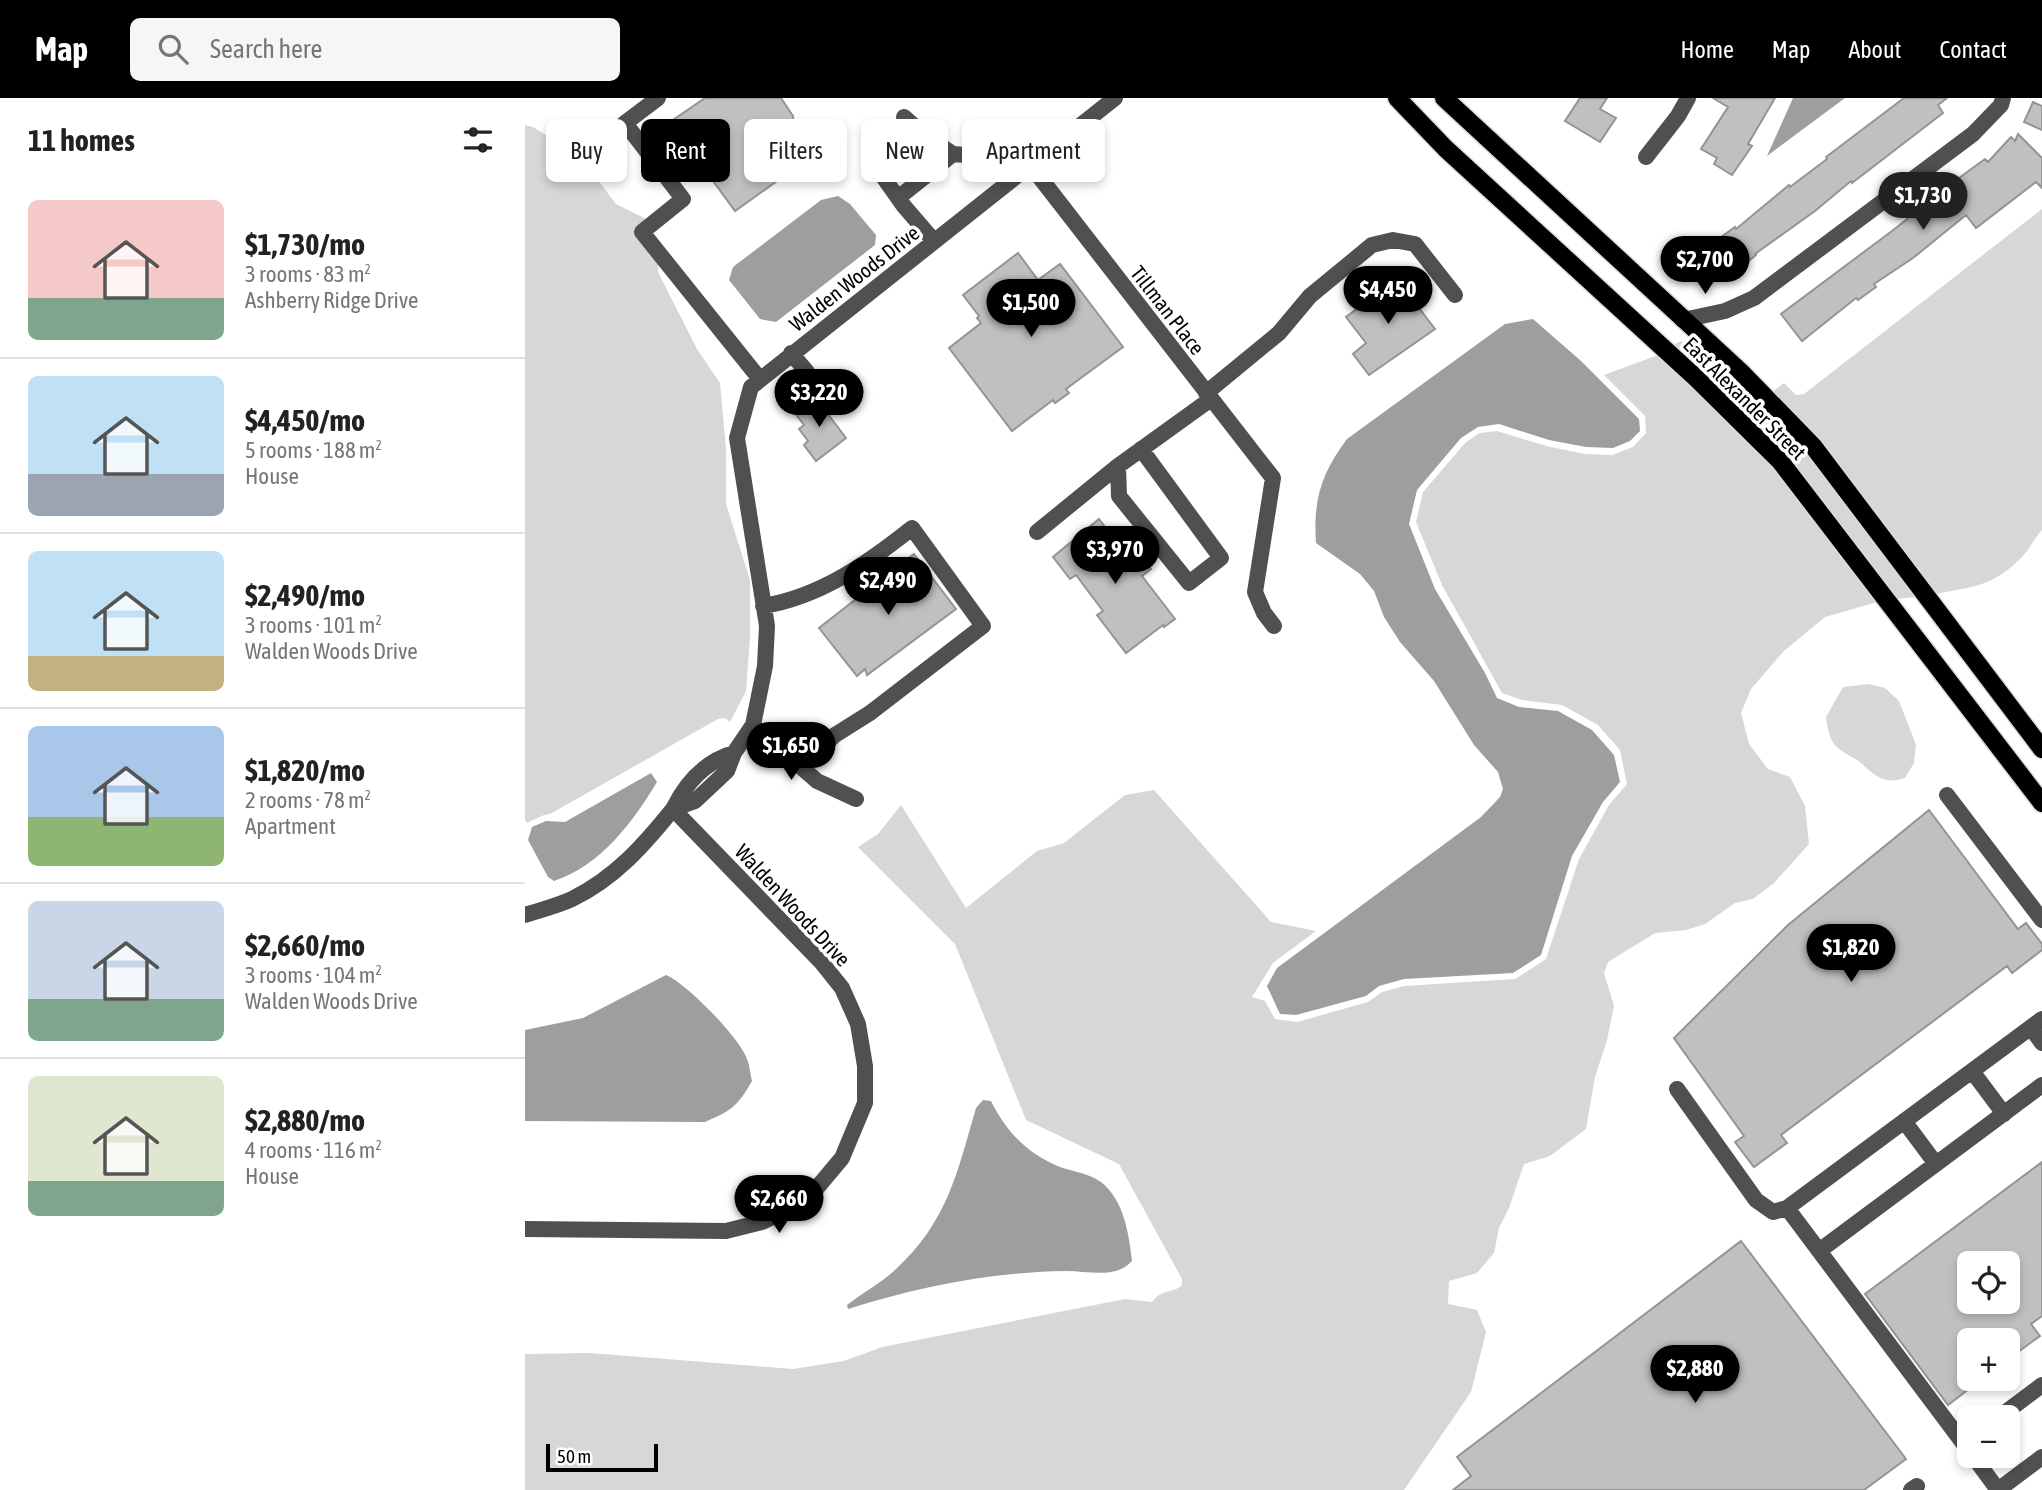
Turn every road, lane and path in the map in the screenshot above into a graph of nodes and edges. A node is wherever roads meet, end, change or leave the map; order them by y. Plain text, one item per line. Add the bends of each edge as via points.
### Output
1 (657, 98) edge
2 (1115, 98) edge
3 (1397, 98) edge
4 (1444, 98) edge
5 (1688, 98) edge
6 (2003, 98) edge
7 (904, 117) dead end
8 (1089, 119) edge
9 (627, 121) edge
10 (627, 126) edge
11 (953, 154) junction
12 (962, 155) edge
13 (1646, 157) dead end
14 (887, 182) edge
15 (1011, 182) edge
16 (1043, 182) edge
17 (898, 198) junction
18 (934, 242) junction
19 (1455, 295) dead end
20 (1683, 320) junction
21 (791, 353) junction
22 (807, 372) dead end
23 (759, 378) junction
24 (1208, 396) junction
25 (1141, 449) junction
26 (1118, 466) junction
27 (1037, 532) dead end
28 (764, 606) junction
29 (1274, 626) dead end
30 (753, 724) junction
31 (2042, 749) edge
32 (800, 766) junction
33 (1947, 795) dead end
34 (856, 800) dead end
35 (2042, 803) edge
36 (673, 809) junction
37 (525, 915) edge
38 (2042, 920) edge
39 (2036, 1024) edge
40 (2042, 1043) edge
41 (1972, 1071) junction
42 (2042, 1086) edge
43 (1677, 1089) dead end
44 (2004, 1114) junction
45 (1904, 1121) junction
46 (1936, 1164) junction
47 (1787, 1208) junction
48 (525, 1229) edge
49 (1819, 1251) junction
50 (2042, 1385) edge
51 (2015, 1405) edge
52 (1957, 1433) edge
53 (2042, 1457) edge
54 (1983, 1468) edge
55 (1998, 1490) edge

1 - 9 street
2 - 8 street, Walden Woods Drive
3 - 35 main road, East Alexander Street via 1780,461
4 - 20 main road, East Alexander Street
5 - 13 street
6 - 20 street via 1973,134 1754,298 1725,311
7 - 11 street
10 - 23 street via 683,199 642,232
11 - 12 street
11 - 17 street
14 - 17 street
15 - 18 street, Walden Woods Drive
16 - 24 street, Tillman Place
17 - 18 street
18 - 21 street, Walden Woods Drive
19 - 24 street via 1415,244 1393,240 1372,245 1310,296 1279,333
20 - 31 main road, East Alexander Street via 1813,446
21 - 22 street
21 - 23 street, Walden Woods Drive
23 - 28 street, Walden Woods Drive via 751,387 737,438
24 - 25 street
24 - 29 street, Tillman Place via 1273,478 1255,592
25 - 26 street
25 - 26 street via 1221,558 1189,583 1119,496
26 - 27 street
28 - 30 street, Walden Woods Drive via 765,666
28 - 32 street via 826,587 912,528 983,626
30 - 32 street
30 - 36 street, Walden Woods Drive via 734,753 715,758 683,789
32 - 34 street via 817,781
33 - 38 street
36 - 37 street, Walden Woods Drive via 631,858 605,880 571,900
36 - 48 street, Walden Woods Drive via 842,988 858,1024 865,1102 842,1158 816,1189 762,1222 726,1231
39 - 40 street
39 - 41 street
41 - 44 street
41 - 45 street
42 - 44 street
43 - 47 street via 1756,1200 1773,1212
44 - 46 street
45 - 46 street
45 - 47 street
46 - 49 street
47 - 49 street
49 - 52 street
50 - 51 street
53 - 55 street
54 - 55 street

